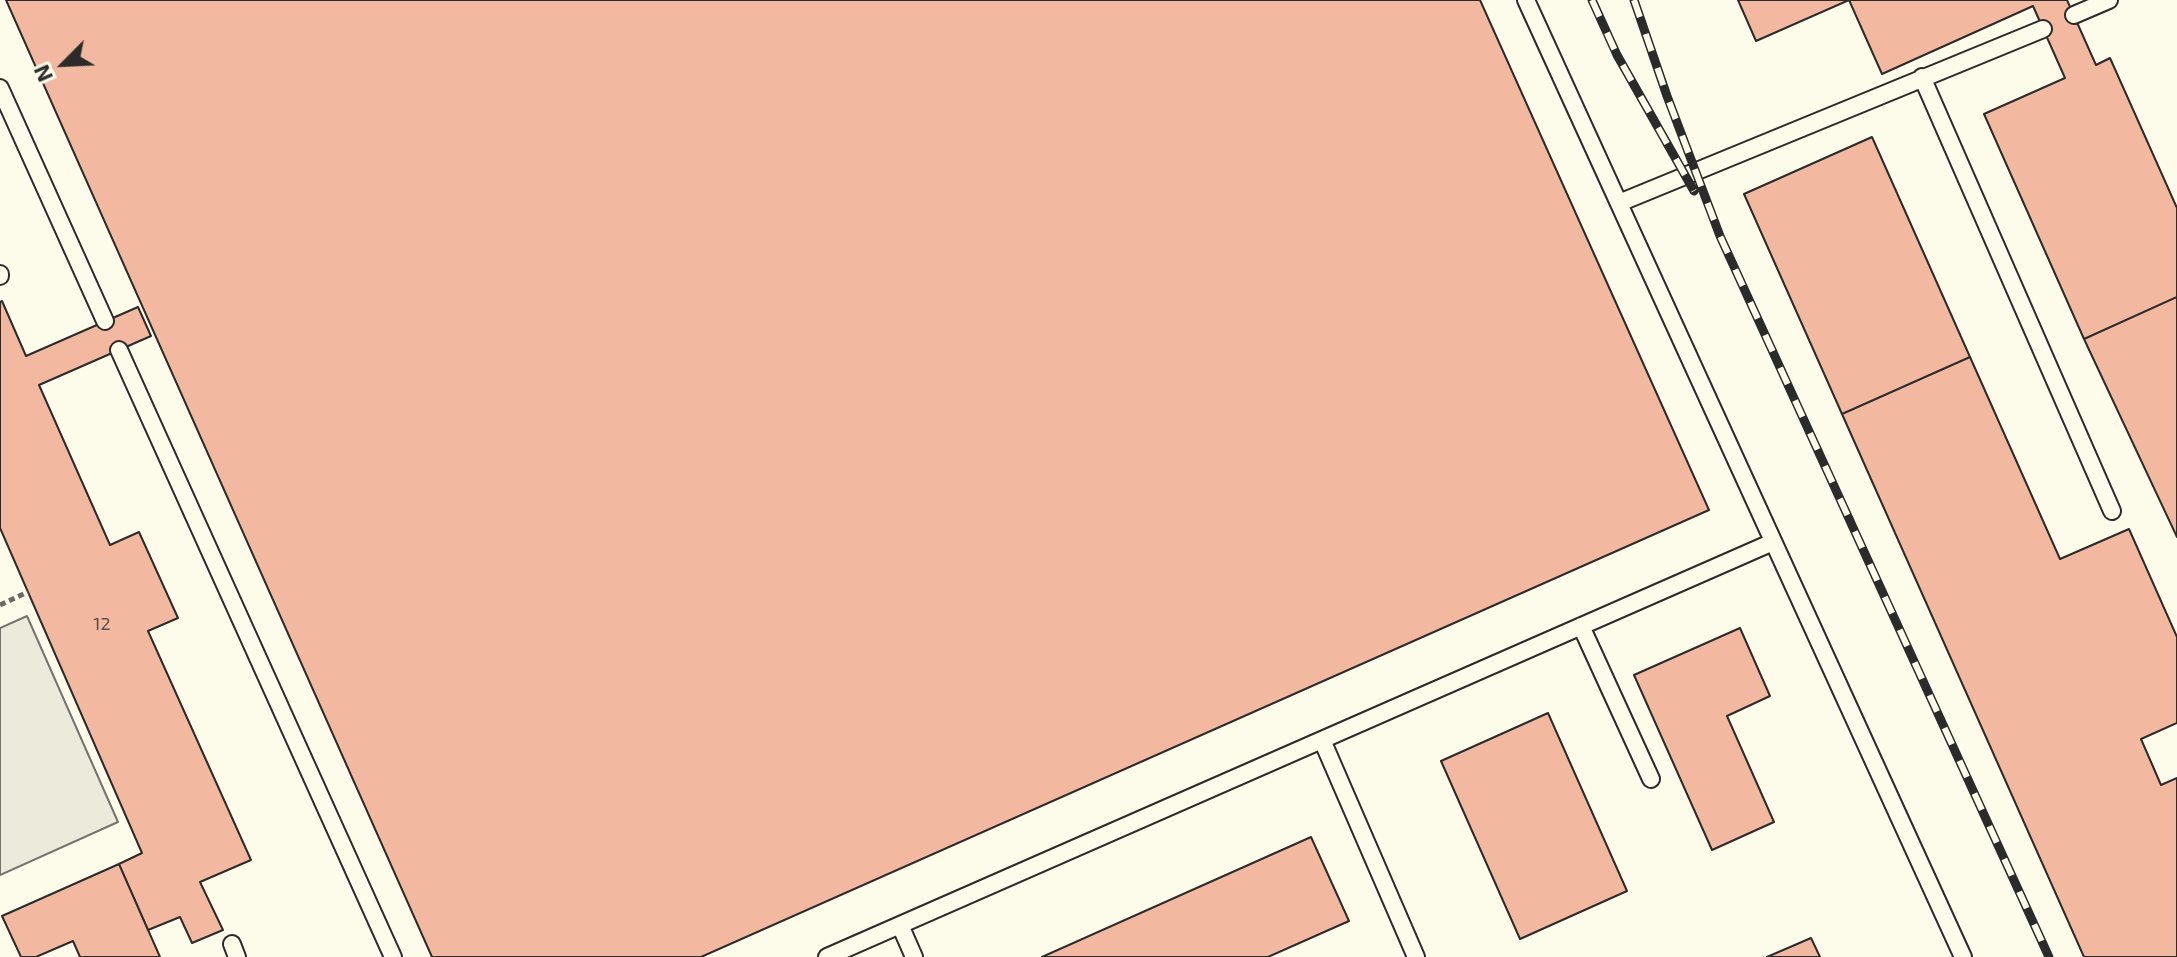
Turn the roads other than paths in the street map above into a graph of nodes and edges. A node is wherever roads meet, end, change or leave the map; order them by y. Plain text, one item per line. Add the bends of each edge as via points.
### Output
1 (1526, 0) edge
2 (2109, 0) edge
3 (2074, 15) dead end
4 (2043, 29) dead end
5 (1922, 77) junction
6 (0, 88) edge
7 (4, 106) edge
8 (1619, 203) junction
9 (105, 321) dead end
10 (119, 350) dead end
11 (2112, 511) dead end
12 (1773, 542) junction
13 (1581, 626) junction
14 (1322, 740) junction
15 (1651, 779) dead end
16 (900, 925) junction
17 (393, 957) edge
18 (827, 957) edge
19 (914, 957) edge
20 (1416, 957) edge
21 (1963, 957) edge

1 - 8 lane
2 - 3 lane
4 - 5 lane
5 - 8 lane
5 - 11 lane
6 - 7 lane
7 - 9 lane
8 - 12 lane
10 - 17 lane
12 - 13 lane
12 - 21 lane
13 - 14 lane
13 - 15 lane
14 - 16 lane
14 - 20 lane
16 - 18 lane
16 - 19 lane

